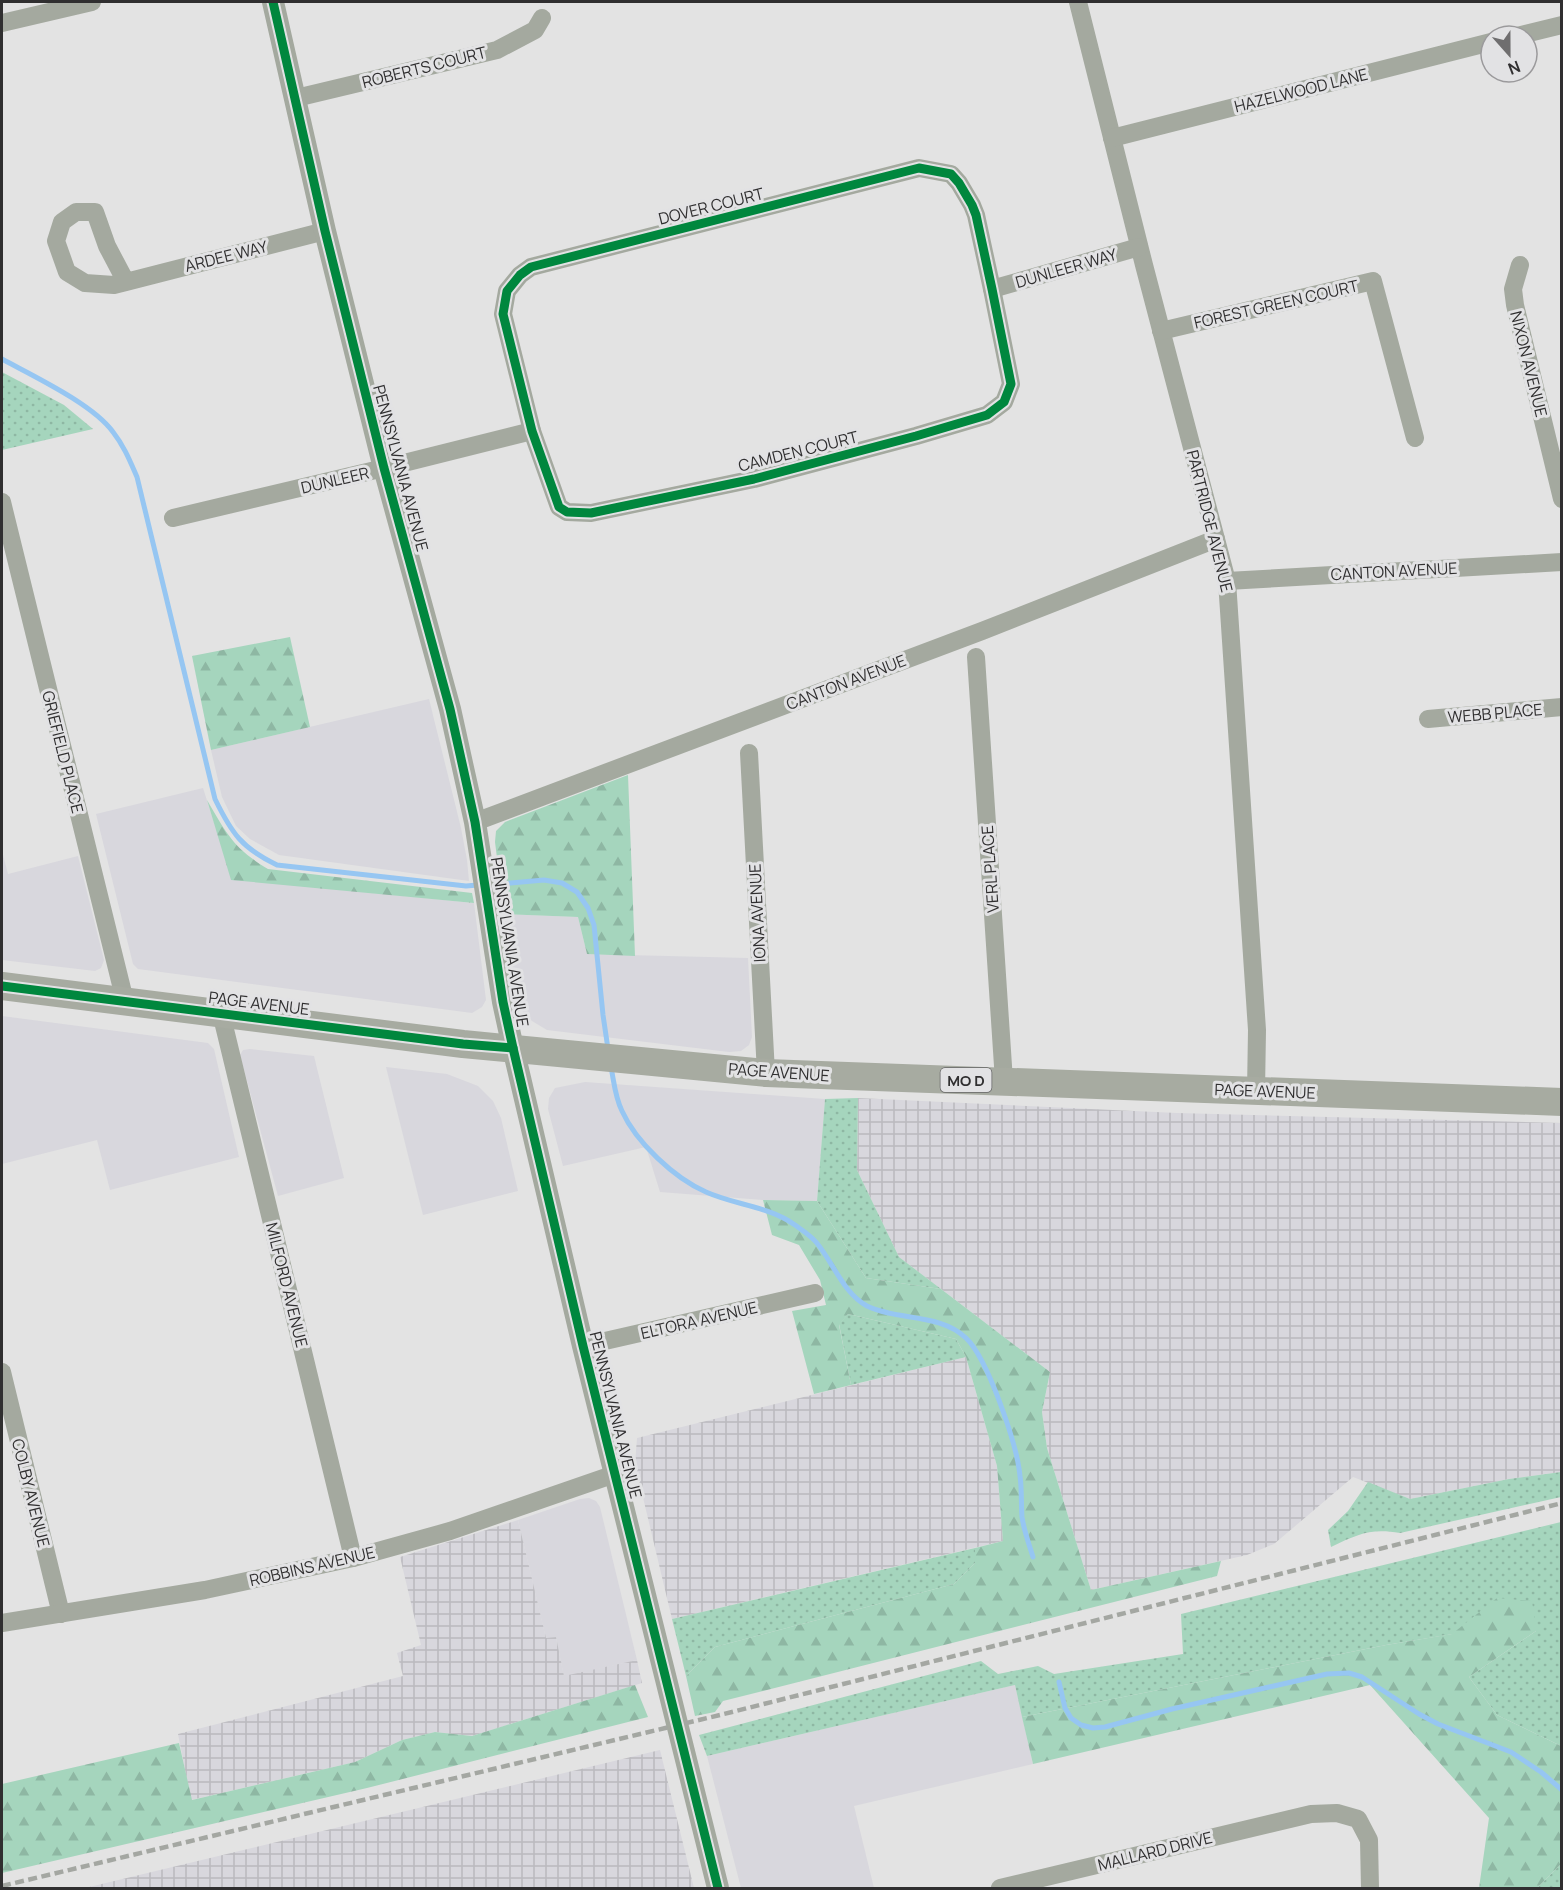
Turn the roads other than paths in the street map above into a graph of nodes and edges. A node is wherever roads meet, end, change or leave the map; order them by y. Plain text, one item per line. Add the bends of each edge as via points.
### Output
1 (92, 2) edge
2 (273, 2) edge
3 (1078, 2) edge
4 (542, 18) dead end
5 (2, 23) edge
6 (1562, 25) edge
7 (1539, 31) edge
8 (1479, 45) edge
9 (296, 98) junction
10 (1112, 138) junction
11 (326, 231) junction
12 (1139, 246) junction
13 (1520, 265) dead end
14 (126, 282) junction
15 (992, 289) junction
16 (1161, 331) junction
17 (532, 431) junction
18 (1415, 438) dead end
19 (384, 468) junction
20 (1562, 499) edge
21 (2, 502) edge
22 (173, 518) dead end
23 (1216, 539) junction
24 (1562, 562) edge
25 (1227, 581) junction
26 (976, 657) dead end
27 (1562, 707) edge
28 (1428, 719) dead end
29 (749, 753) dead end
30 (475, 822) junction
31 (2, 986) edge
32 (125, 1001) junction
33 (221, 1013) junction
34 (513, 1048) junction
35 (766, 1073) junction
36 (1004, 1082) junction
37 (1256, 1091) junction
38 (1562, 1102) edge
39 (815, 1293) dead end
40 (583, 1346) junction
41 (2, 1372) edge
42 (615, 1474) junction
43 (353, 1558) junction
44 (60, 1614) junction
45 (2, 1623) edge
46 (718, 1888) edge
47 (1000, 1888) edge
48 (1370, 1888) edge

1 - 5 street
2 - 9 street, PENNSYLVANIA AVENUE
3 - 10 street, PARTRIDGE AVENUE
4 - 9 street, ROBERTS COURT via 535,30 496,50
6 - 7 street
8 - 10 street, HAZELWOOD LANE
9 - 11 street, PENNSYLVANIA AVENUE
10 - 12 street, PARTRIDGE AVENUE
11 - 14 street, ARDEE WAY
11 - 19 street, PENNSYLVANIA AVENUE
12 - 15 street, DUNLEER WAY
12 - 16 street, PARTRIDGE AVENUE
13 - 20 street, NIXON AVENUE via 1513,289 1515,305
14 - 14 street, ARDEE WAY via 85,283 67,272 56,241 62,222 76,212 95,212
15 - 17 street, CAMDEN COURT via 1011,384 1004,402 987,415 754,479 591,513 567,512 559,507
15 - 17 street, DOVER COURT via 976,215 959,183 951,174 919,168 531,267 507,291 503,314
16 - 18 street, FOREST GREEN COURT via 1373,281
16 - 23 street, PARTRIDGE AVENUE
17 - 19 street, DUNLEER
19 - 22 street, DUNLEER
19 - 30 street, PENNSYLVANIA AVENUE via 450,709
21 - 32 street, GRIEFIELD PLACE
23 - 25 street, PARTRIDGE AVENUE
23 - 30 street, CANTON AVENUE
24 - 25 street, CANTON AVENUE
25 - 37 street, PARTRIDGE AVENUE via 1257,1030
26 - 36 street, VERL PLACE
27 - 28 street, WEBB PLACE
29 - 35 street, IONA AVENUE
30 - 34 street, PENNSYLVANIA AVENUE
31 - 32 main road, PAGE AVENUE / MO D
32 - 33 main road, PAGE AVENUE / MO D
33 - 34 main road, PAGE AVENUE / MO D
33 - 43 street, MILFORD AVENUE
34 - 35 main road, PAGE AVENUE / MO D
34 - 40 street, PENNSYLVANIA AVENUE
35 - 36 main road, PAGE AVENUE / MO D
36 - 37 main road, PAGE AVENUE / MO D
37 - 38 main road, PAGE AVENUE / MO D
39 - 40 street, ELTORA AVENUE
40 - 42 street, PENNSYLVANIA AVENUE
41 - 44 street, COLBY AVENUE
42 - 43 street, ROBBINS AVENUE via 450,1531
42 - 46 street, PENNSYLVANIA AVENUE
43 - 44 street, ROBBINS AVENUE via 205,1590
44 - 45 street, ROBBINS AVENUE
47 - 48 street, MALLARD DRIVE via 1311,1814 1337,1813 1358,1819 1369,1840

